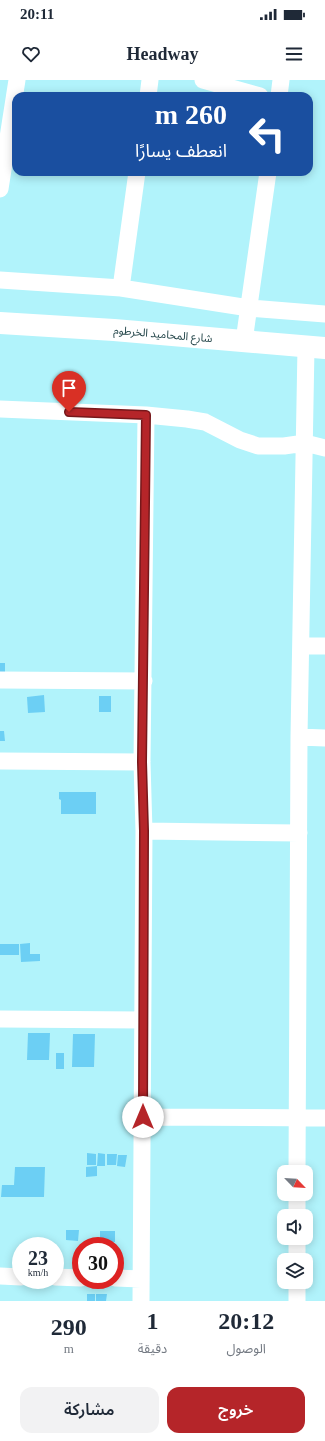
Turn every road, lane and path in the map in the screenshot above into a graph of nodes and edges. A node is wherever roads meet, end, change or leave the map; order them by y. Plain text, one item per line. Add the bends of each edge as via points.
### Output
1 (17, 80) edge
2 (150, 80) edge
3 (203, 80) edge
4 (281, 80) edge
5 (14, 92) edge
6 (148, 92) edge
7 (246, 92) edge
8 (280, 92) edge
9 (12, 101) edge
10 (5, 130) edge
11 (136, 176) edge
12 (267, 176) edge
13 (0, 189) edge
14 (0, 280) edge
15 (121, 288) junction
16 (249, 308) junction
17 (325, 314) edge
18 (0, 323) edge
19 (244, 341) junction
20 (316, 347) edge
21 (0, 409) edge
22 (146, 415) junction
23 (305, 443) junction
24 (325, 448) edge
25 (302, 646) junction
26 (325, 646) edge
27 (0, 680) edge
28 (144, 681) junction
29 (299, 737) junction
30 (325, 738) edge
31 (0, 761) edge
32 (142, 762) junction
33 (144, 831) junction
34 (299, 833) junction
35 (0, 1020) edge
36 (142, 1020) junction
37 (143, 1117) junction
38 (325, 1118) edge
39 (298, 1119) junction
40 (297, 1165) edge
41 (0, 1276) edge
42 (12, 1277) edge
43 (124, 1278) edge
44 (141, 1279) junction
45 (297, 1289) edge
46 (141, 1301) edge
47 (297, 1301) edge

1 - 5 street
2 - 6 street
3 - 7 street
4 - 8 street
9 - 10 street
10 - 13 street
11 - 15 street
12 - 16 street
14 - 15 street
15 - 16 street
16 - 17 street
16 - 19 street
18 - 19 street, شارع المحاميد الخرطوم
19 - 20 street, شارع المحاميد الخرطوم
20 - 23 street
21 - 22 street
22 - 23 street via 205,422 258,446
22 - 28 street
23 - 24 street
23 - 25 street
25 - 26 street
25 - 29 street
27 - 28 street
28 - 32 street
29 - 30 street
29 - 34 street
31 - 32 street
32 - 33 street
33 - 34 street
33 - 36 street
34 - 39 street
35 - 36 street
36 - 37 street
37 - 39 street
37 - 44 street
38 - 39 street
39 - 40 street
41 - 42 street
43 - 44 street
44 - 46 street
45 - 47 street

